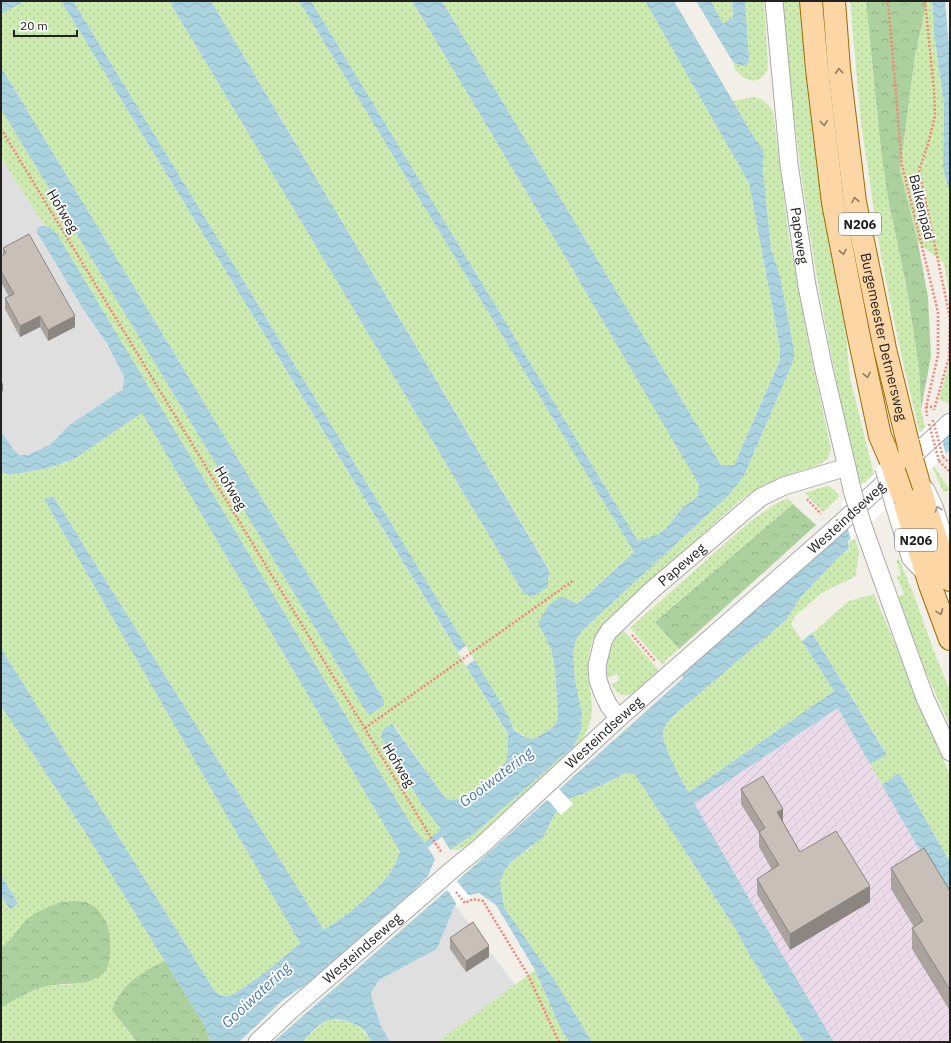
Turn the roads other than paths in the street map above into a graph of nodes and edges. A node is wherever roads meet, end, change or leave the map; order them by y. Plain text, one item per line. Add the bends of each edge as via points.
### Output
1 (774, 1) edge
2 (811, 1) edge
3 (834, 1) edge
4 (950, 422) edge
5 (915, 464) junction
6 (847, 467) junction
7 (950, 544) edge
8 (940, 582) edge
9 (950, 639) edge
10 (619, 718) junction
11 (950, 752) edge
12 (257, 1042) edge

1 - 6 street, Papeweg via 797,226 821,355
2 -> 8 main road, Burgemeester Detmersweg / N206, bridge via 833,203 882,456 896,500
5 -> 3 main road, Burgemeester Detmersweg / N206 via 885,349 855,202 839,69
4 - 10 street, Westeindseweg via 831,532
7 -> 5 lane, Burgemeester Detmersweg via 933,495
5 - 8 main road, Burgemeester Detmersweg / N206
6 - 10 street, Papeweg via 784,486 761,497 609,630 597,666 598,680 606,700
6 - 11 street, Papeweg, bridge via 864,529 925,698
8 -> 9 main road, Burgemeester Detmersweg / N206
10 - 12 street, Westeindseweg via 481,846

